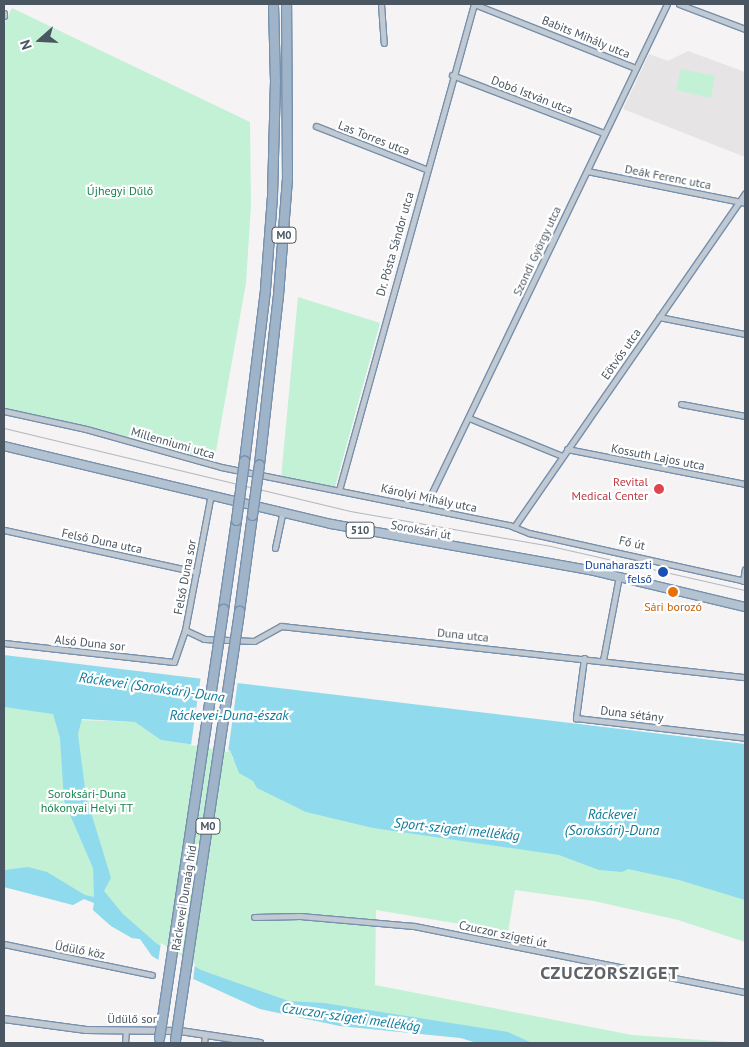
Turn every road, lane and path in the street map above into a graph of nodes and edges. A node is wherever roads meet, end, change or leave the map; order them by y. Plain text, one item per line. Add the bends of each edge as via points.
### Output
1 (273, 4) edge
2 (286, 4) edge
3 (381, 4) edge
4 (474, 4) edge
5 (667, 4) edge
6 (679, 4) edge
7 (745, 29) edge
8 (384, 42) dead end
9 (636, 68) junction
10 (452, 75) junction
11 (316, 126) dead end
12 (604, 133) junction
13 (426, 169) junction
14 (587, 171) junction
15 (745, 194) edge
16 (743, 202) edge
17 (659, 317) junction
18 (745, 334) edge
19 (681, 404) dead end
20 (4, 411) edge
21 (745, 416) edge
22 (469, 418) junction
23 (4, 446) edge
24 (567, 449) junction
25 (562, 456) junction
26 (745, 484) edge
27 (339, 490) junction
28 (211, 494) junction
29 (425, 507) junction
30 (283, 511) junction
31 (514, 526) junction
32 (4, 530) edge
33 (275, 548) dead end
34 (745, 569) edge
35 (196, 572) junction
36 (619, 576) junction
37 (744, 581) edge
38 (745, 609) edge
39 (185, 630) junction
40 (4, 643) edge
41 (584, 658) junction
42 (603, 660) junction
43 (174, 662) joint
44 (745, 676) edge
45 (745, 738) edge
46 (254, 916) dead end
47 (4, 944) edge
48 (152, 975) dead end
49 (745, 992) edge
50 (4, 1019) edge
51 (126, 1030) junction
52 (205, 1035) junction
53 (159, 1040) edge
54 (175, 1042) edge
55 (125, 1043) edge
56 (204, 1043) edge
57 (260, 1043) edge

1 - 53 highway, Ráckevei Dunaág híd / M0, bridge via 272,195 264,298 236,520
2 - 54 highway, Ráckevei Dunaág híd / M0, bridge via 287,179 276,315 239,611
3 - 8 street
4 - 9 street, Babits Mihály utca
4 - 10 street, Dr. Pósta Sándor utca
5 - 9 street, Szondi György utca
6 - 7 street
9 - 12 street, Szondi György utca
10 - 12 street, Dobó István utca
10 - 13 street, Dr. Pósta Sándor utca
11 - 13 street, Las Torres utca
12 - 14 street, Szondi György utca
13 - 27 street, Dr. Pósta Sándor utca
14 - 16 street, Deák Ferenc utca
14 - 22 street, Szondi György utca
15 - 16 street, Eötvös utca
16 - 17 street, Eötvös utca
17 - 18 street
17 - 24 street, Eötvös utca
19 - 21 street
20 - 27 street, Millenniumi utca via 86,429 221,467
22 - 25 street
22 - 29 street, Szondi György utca
23 - 28 main road, Soroksári út / 510
24 - 25 street, Eötvös utca
24 - 26 street, Kossuth Lajos utca
25 - 31 street, Eötvös utca
27 - 29 street, Károlyi Mihály utca
28 - 30 main road, Soroksári út / 510
28 - 35 street, Felső Duna sor
29 - 31 street, Károlyi Mihály utca
30 - 33 street
30 - 36 main road, Soroksári út / 510 via 379,534
31 - 37 street, Fő út via 529,533
32 - 35 street, Felső Duna utca
34 - 37 street
35 - 39 street, Felső Duna sor
36 - 38 main road, Soroksári út / 510
36 - 42 street
39 - 41 street, Duna utca via 204,639 254,642 281,626
39 - 43 street, Felső Duna sor
40 - 43 street, Alsó Duna sor
41 - 42 street, Duna utca
41 - 45 street, Duna sétány via 576,718
42 - 44 street, Duna utca
46 - 49 street, Czuczor szigeti út via 300,916 414,926
47 - 48 street, Üdülő köz
50 - 51 street, Üdülő sor via 86,1030
51 - 52 street, Üdülő sor
51 - 55 street
52 - 56 street
52 - 57 street, Üdülő sor

